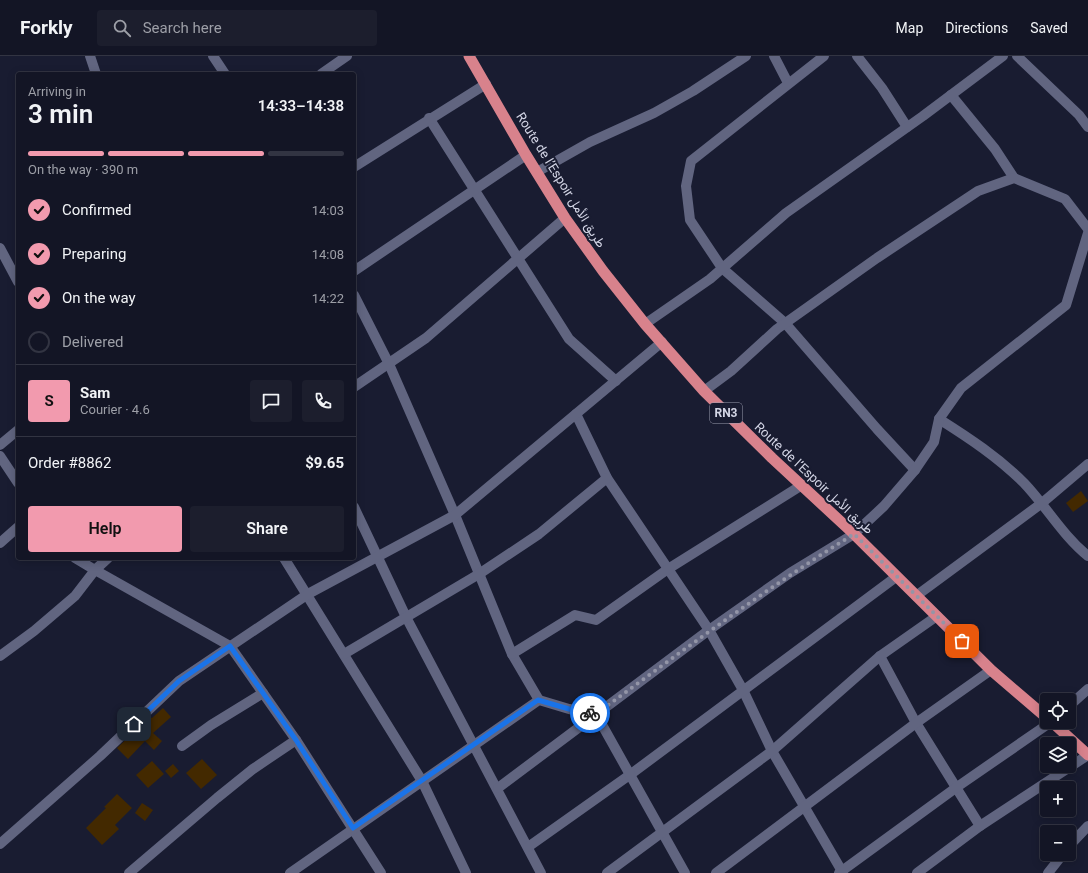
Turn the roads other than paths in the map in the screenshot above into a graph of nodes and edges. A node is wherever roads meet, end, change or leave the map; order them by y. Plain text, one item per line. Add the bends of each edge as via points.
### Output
1 (90, 56) edge
2 (213, 56) edge
3 (347, 56) edge
4 (469, 56) edge
5 (746, 56) edge
6 (774, 56) edge
7 (824, 56) edge
8 (857, 56) edge
9 (1003, 56) edge
10 (1017, 56) edge
11 (336, 59) edge
12 (95, 72) edge
13 (224, 72) edge
14 (323, 72) edge
15 (788, 83) junction
16 (486, 84) junction
17 (951, 95) junction
18 (429, 118) junction
19 (908, 127) junction
20 (1088, 127) edge
21 (526, 155) junction
22 (356, 166) edge
23 (537, 172) junction
24 (1014, 178) junction
25 (474, 190) junction
26 (565, 218) junction
27 (1088, 229) edge
28 (1088, 233) edge
29 (0, 248) edge
30 (517, 258) junction
31 (722, 268) junction
32 (356, 270) edge
33 (16, 278) edge
34 (356, 299) edge
35 (786, 323) junction
36 (645, 324) junction
37 (662, 342) junction
38 (389, 364) junction
39 (616, 381) junction
40 (356, 386) edge
41 (704, 391) junction
42 (576, 414) junction
43 (939, 419) junction
44 (16, 432) edge
45 (0, 445) edge
46 (0, 456) edge
47 (1088, 464) edge
48 (916, 470) junction
49 (607, 478) junction
50 (16, 480) edge
51 (802, 485) junction
52 (1042, 503) junction
53 (356, 511) edge
54 (455, 515) junction
55 (16, 529) edge
56 (854, 534) junction
57 (0, 543) edge
58 (1088, 556) edge
59 (378, 557) junction
60 (78, 560) edge
61 (106, 560) edge
62 (285, 560) edge
63 (668, 568) junction
64 (96, 570) junction
65 (479, 574) junction
66 (896, 577) junction
67 (308, 594) junction
68 (916, 596) junction
69 (937, 616) junction
70 (406, 617) junction
71 (709, 630) junction
72 (230, 646) junction
73 (344, 654) junction
74 (512, 654) junction
75 (0, 656) edge
76 (880, 656) junction
77 (991, 670) junction
78 (1088, 689) edge
79 (743, 690) junction
80 (263, 693) junction
81 (538, 700) junction
82 (1076, 700) edge
83 (1040, 712) edge
84 (596, 714) junction
85 (916, 723) junction
86 (1042, 729) edge
87 (1060, 729) edge
88 (296, 740) junction
89 (474, 744) junction
90 (182, 746) dead end
91 (772, 751) junction
92 (1088, 755) edge
93 (631, 774) junction
94 (422, 781) junction
95 (957, 787) junction
96 (498, 788) junction
97 (805, 807) junction
98 (980, 826) junction
99 (1088, 826) edge
100 (353, 828) junction
101 (662, 833) junction
102 (1076, 839) edge
103 (0, 844) edge
104 (528, 847) junction
105 (1057, 861) edge
106 (841, 872) edge
107 (129, 873) edge
108 (290, 873) edge
109 (381, 873) edge
110 (466, 873) edge
111 (542, 873) edge
112 (607, 873) edge
113 (685, 873) edge
114 (716, 873) edge
115 (917, 873) edge
116 (1048, 873) edge

1 - 12 street
2 - 13 street
3 - 11 street
4 - 16 highway, Route de l’Espoir طريق الأمل / RN3
5 - 23 street via 680,99 590,142
6 - 15 street
7 - 15 street
8 - 19 street
9 - 17 street
10 - 20 street via 1079,115
11 - 14 street
15 - 31 street via 691,161 686,186 690,220
16 - 18 street
16 - 21 highway, Route de l’Espoir طريق الأمل / RN3
17 - 19 street
17 - 24 street via 995,149
18 - 22 street
18 - 25 street
19 - 31 street via 786,213
21 - 23 highway, Route de l’Espoir طريق الأمل / RN3
21 - 25 street
23 - 26 highway, Route de l’Espoir طريق الأمل / RN3
24 - 27 street via 1065,199
24 - 35 street via 978,191 877,258
25 - 30 street
25 - 32 street
26 - 30 street
26 - 36 highway, Route de l’Espoir طريق الأمل / RN3
28 - 43 street via 1066,305 961,388
29 - 33 street
30 - 38 street via 426,338
30 - 39 street via 569,339
31 - 35 street
31 - 36 street
34 - 38 street
35 - 41 street
35 - 48 street via 877,430
36 - 37 highway, Route de l’Espoir طريق الأمل / RN3
37 - 39 street
37 - 41 highway, Route de l’Espoir طريق الأمل / RN3
38 - 40 street
38 - 54 street
39 - 42 street
41 - 51 highway, Route de l’Espoir طريق الأمل / RN3
42 - 49 street
42 - 54 street
43 - 48 street via 934,442
43 - 52 street via 991,452
44 - 45 street
46 - 50 street
47 - 52 street
48 - 56 street via 884,506
49 - 63 street
49 - 65 street via 539,534
51 - 56 highway, Route de l’Espoir طريق الأمل / RN3
51 - 63 street
52 - 58 street via 1076,546
52 - 68 street
53 - 59 street
54 - 59 street
54 - 65 street
55 - 57 street
56 - 66 highway, Route de l’Espoir طريق الأمل / RN3
56 - 71 street via 790,573
59 - 67 street
59 - 70 street
60 - 64 street
61 - 64 street
62 - 67 street
63 - 71 street
63 - 74 street via 596,620 575,615
64 - 72 street
64 - 75 street via 75,596
65 - 70 street
65 - 74 street
66 - 68 highway, Route de l’Espoir طريق الأمل / RN3
66 - 79 street
67 - 72 street
67 - 73 street
68 - 69 highway, Route de l’Espoir طريق الأمل / RN3
69 - 76 street
69 - 77 highway, Route de l’Espoir طريق الأمل / RN3
70 - 73 street
70 - 89 street
71 - 79 street
71 - 84 street
72 - 80 street
72 - 103 street via 179,681 100,756
73 - 94 street
74 - 81 street
76 - 85 street
76 - 91 street
77 - 83 highway, Route de l’Espoir طريق الأمل / RN3
77 - 85 street
78 - 82 street
79 - 91 street
79 - 93 street
80 - 88 street
80 - 90 street
81 - 84 street
81 - 89 street
84 - 93 street
84 - 96 street
85 - 95 street
85 - 97 street
86 - 95 street
87 - 92 highway
88 - 100 street
88 - 107 street via 217,798
89 - 94 street
89 - 96 street
91 - 97 street
91 - 101 street
92 - 98 street
93 - 101 street
93 - 104 street
94 - 100 street
94 - 110 street
95 - 98 street
95 - 106 street
96 - 104 street
97 - 106 street
97 - 114 street
98 - 115 street
99 - 102 street
100 - 108 street
100 - 109 street
101 - 112 street
101 - 113 street
104 - 111 street
105 - 116 street

